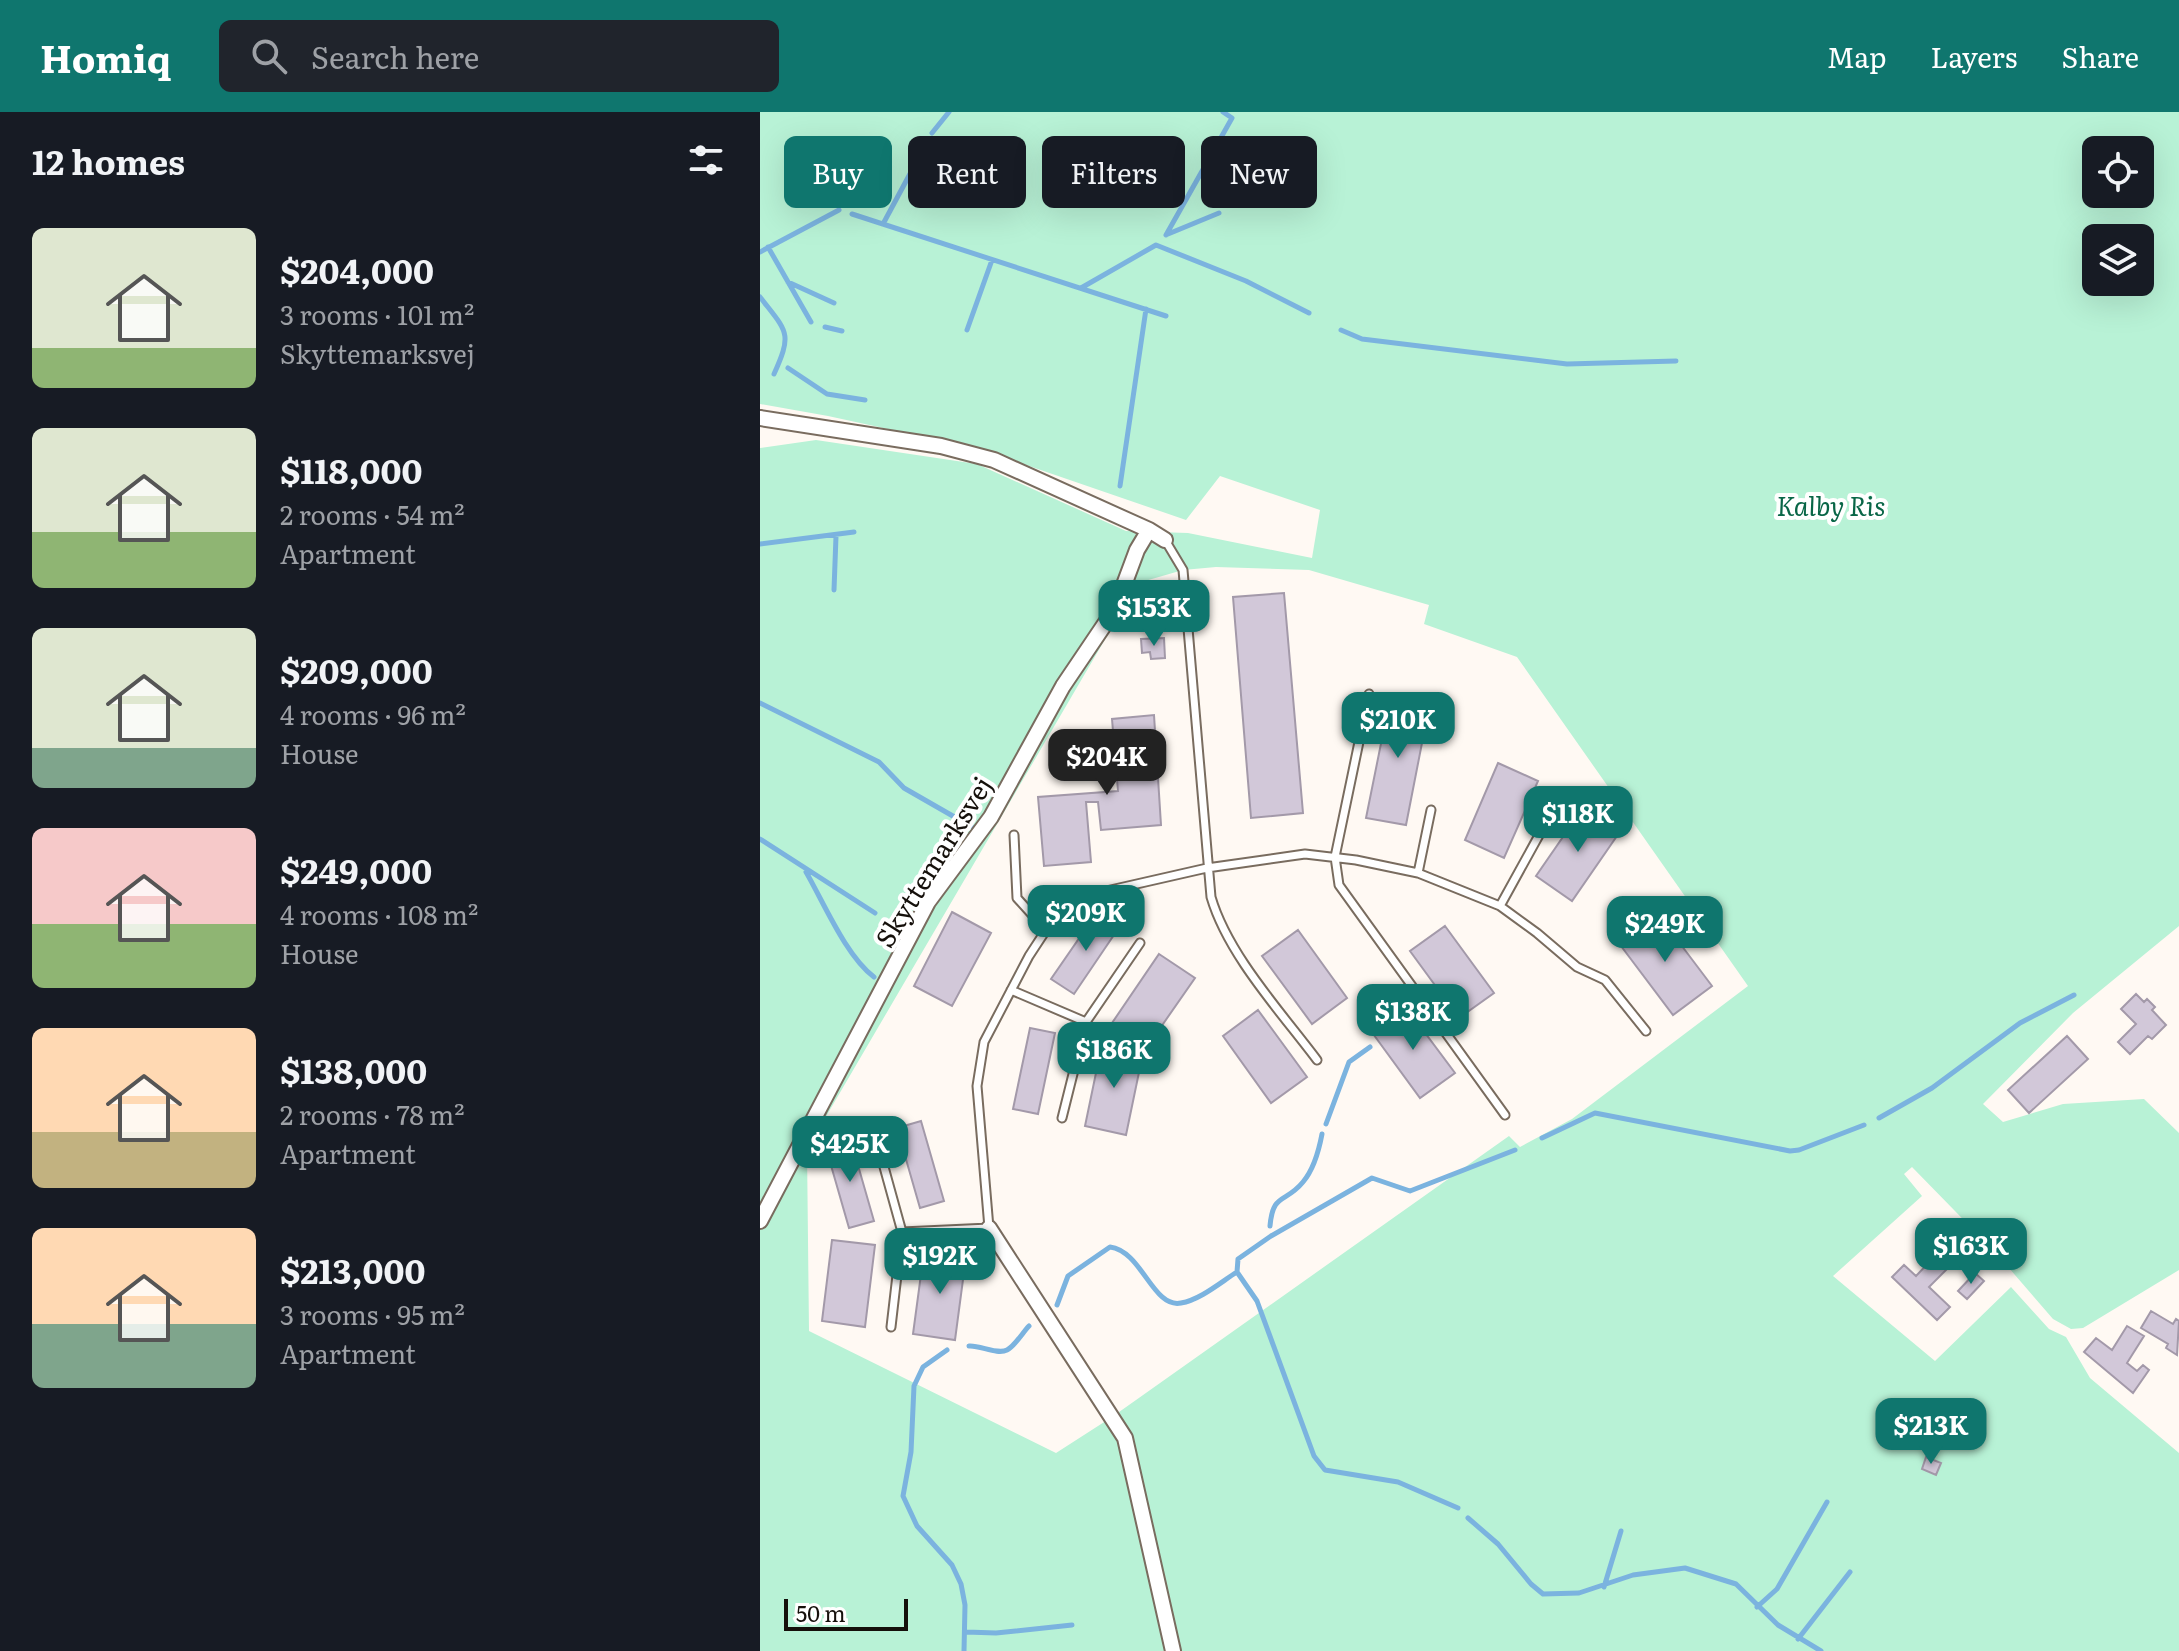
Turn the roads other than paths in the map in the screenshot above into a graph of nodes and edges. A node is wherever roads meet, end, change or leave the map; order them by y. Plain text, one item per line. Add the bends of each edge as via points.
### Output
1 (760, 418) edge
2 (1149, 530) junction
3 (1165, 540) joint
4 (1369, 694) dead end
5 (1554, 808) dead end
6 (1431, 810) dead end
7 (1014, 835) dead end
8 (1335, 857) junction
9 (1207, 868) junction
10 (1418, 873) junction
11 (1500, 906) junction
12 (1046, 930) junction
13 (1140, 943) dead end
14 (1011, 990) junction
15 (1086, 1022) junction
16 (1646, 1031) dead end
17 (1317, 1060) dead end
18 (1505, 1115) dead end
19 (1062, 1118) dead end
20 (876, 1138) dead end
21 (760, 1221) edge
22 (989, 1228) junction
23 (902, 1232) junction
24 (891, 1327) dead end
25 (1173, 1651) edge

1 - 2 street via 981,457
2 - 3 street
2 - 21 street, Skyttemarksvej via 1115,609 1063,686 991,817 928,902
3 - 9 lane via 1183,570
4 - 8 lane
5 - 11 lane
6 - 10 lane
7 - 12 lane via 1017,898
8 - 9 lane via 1305,854
8 - 10 lane
8 - 18 lane via 1339,885
9 - 12 lane via 1106,891 1074,907
9 - 17 lane via 1218,921 1230,943
10 - 11 lane
11 - 16 lane via 1577,967 1605,980
12 - 14 lane
13 - 15 lane
14 - 15 lane
14 - 22 lane via 984,1042 977,1086
15 - 19 lane
20 - 23 lane
22 - 23 lane
22 - 25 street via 1125,1438
23 - 24 lane

